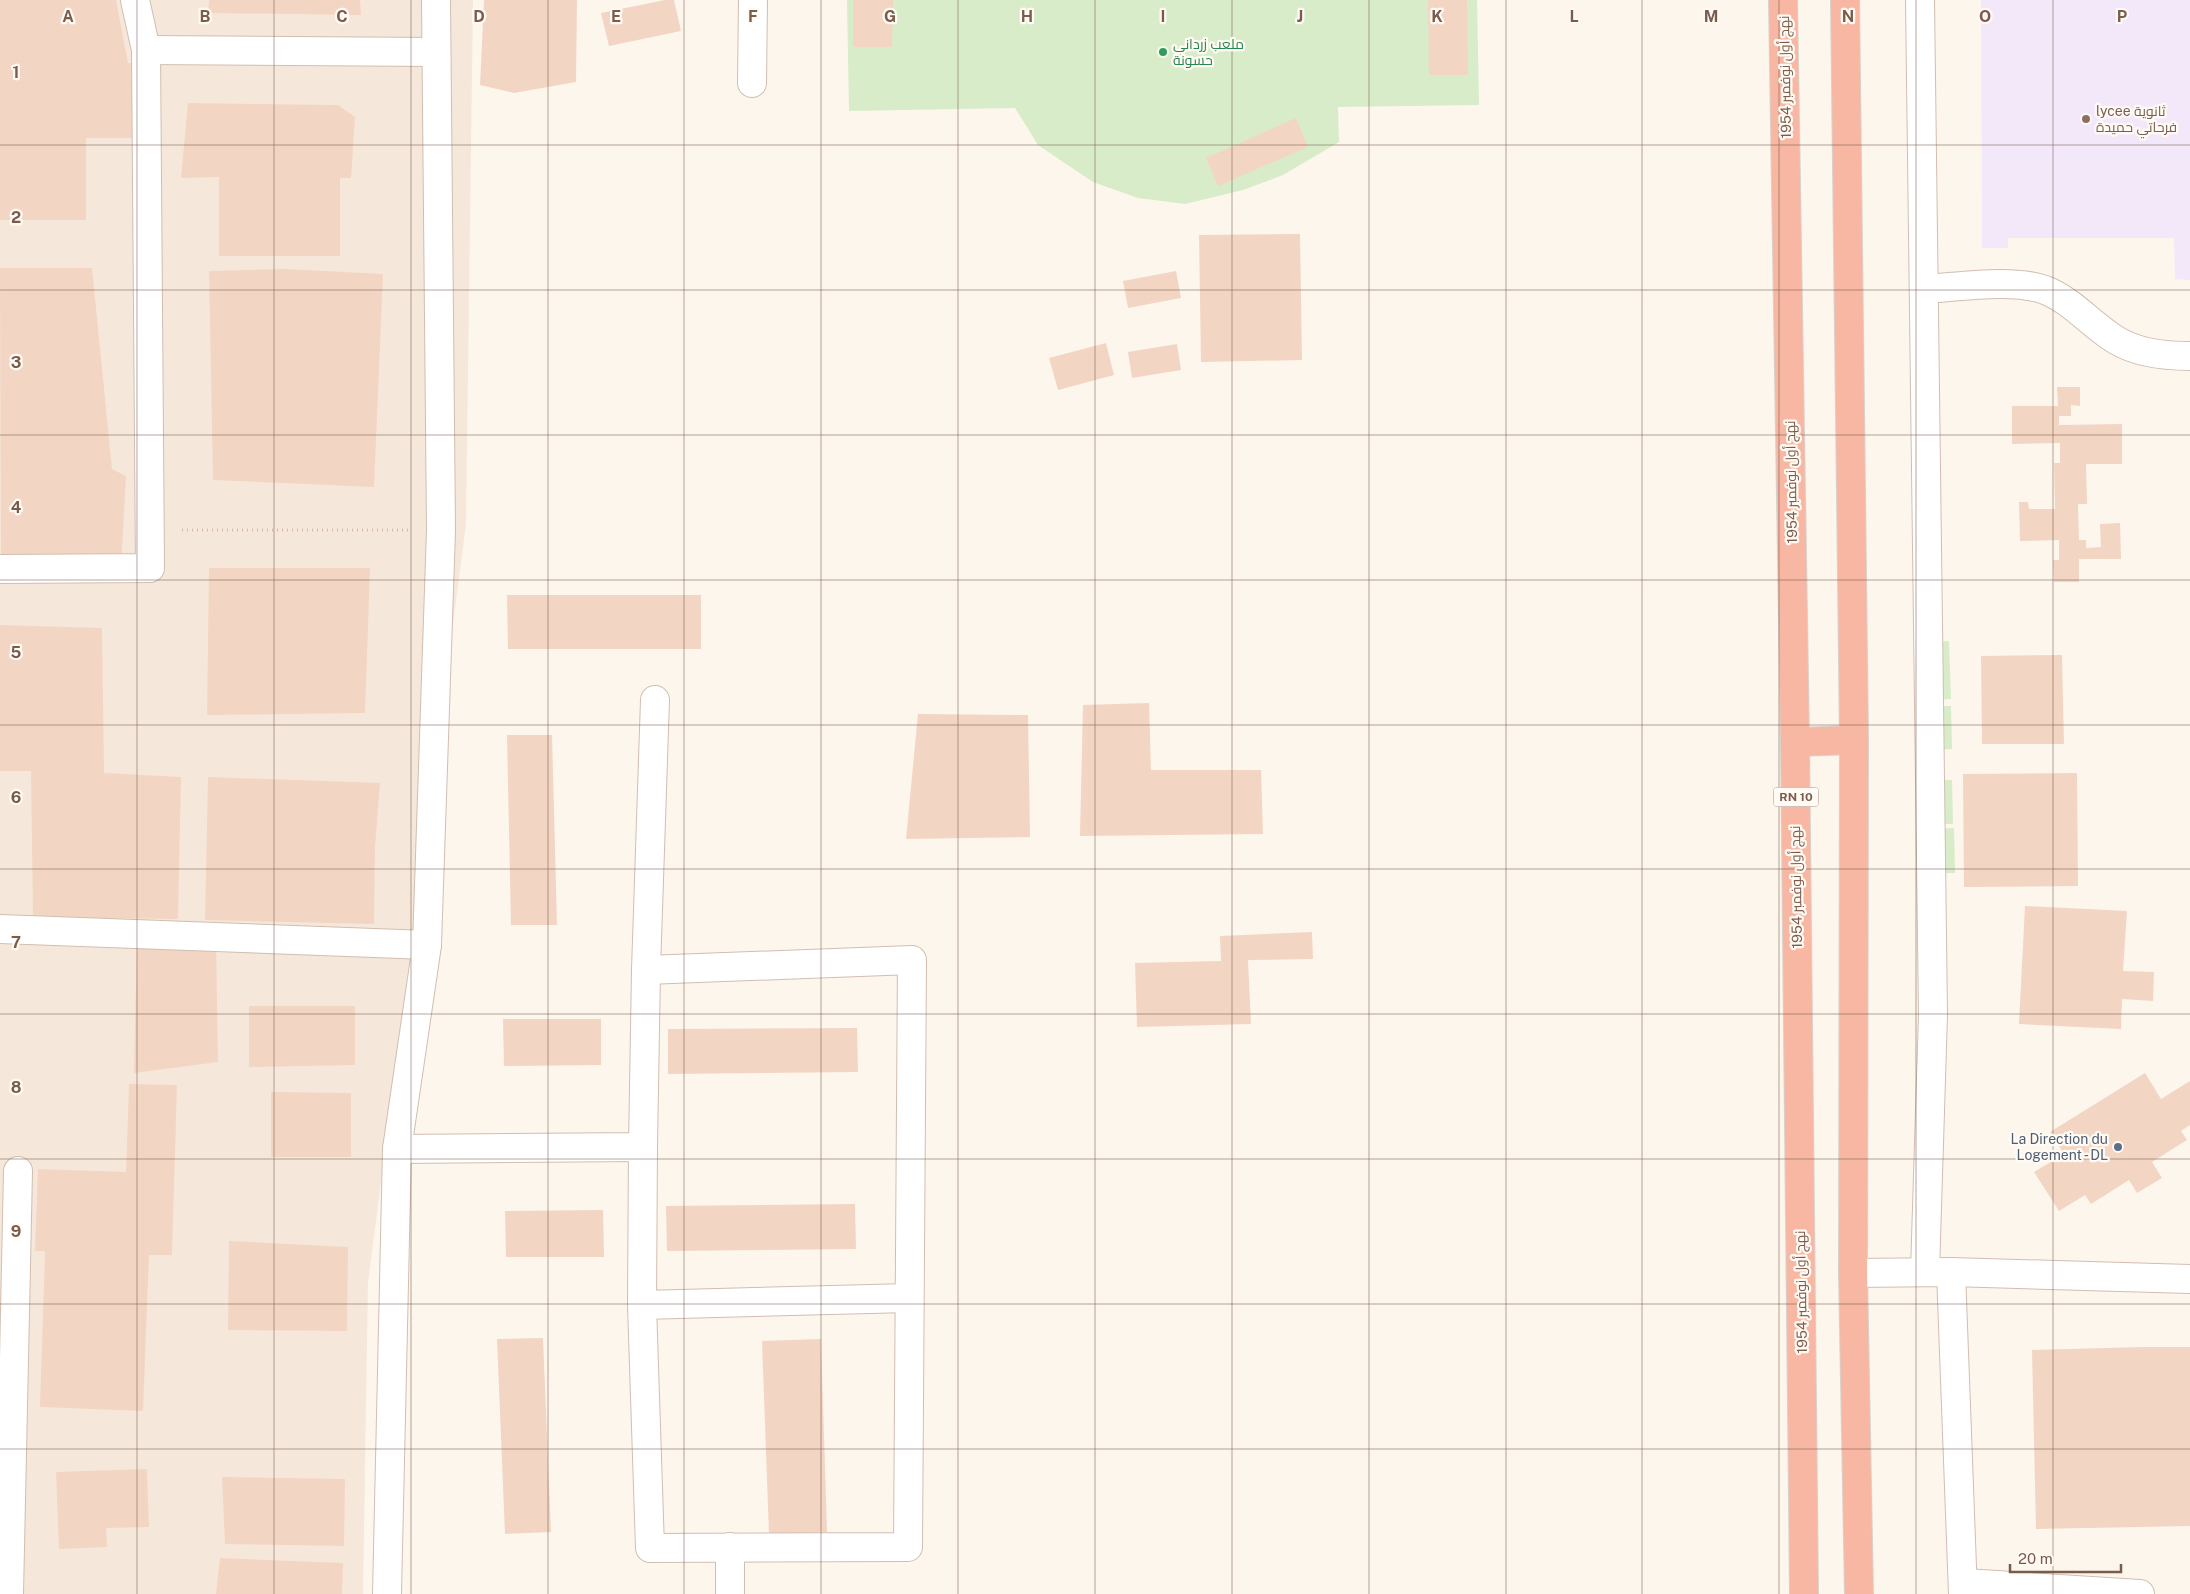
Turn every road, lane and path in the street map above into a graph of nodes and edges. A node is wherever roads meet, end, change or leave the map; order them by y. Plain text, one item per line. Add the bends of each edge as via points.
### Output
1 (135, 0) edge
2 (436, 0) edge
3 (753, 0) edge
4 (1783, 0) edge
5 (1845, 0) edge
6 (1920, 0) edge
7 (146, 50) junction
8 (436, 52) junction
9 (752, 83) dead end
10 (1924, 289) junction
11 (2190, 356) edge
12 (149, 530) junction
13 (441, 530) junction
14 (0, 569) edge
15 (655, 700) dead end
16 (1854, 740) junction
17 (1795, 742) junction
18 (0, 929) edge
19 (427, 945) junction
20 (646, 970) junction
21 (643, 1147) junction
22 (397, 1150) junction
23 (18, 1171) dead end
24 (1938, 1272) junction
25 (1853, 1273) junction
26 (2190, 1279) edge
27 (909, 1298) junction
28 (642, 1305) junction
29 (730, 1547) junction
30 (1964, 1589) edge
31 (9, 1594) edge
32 (387, 1594) edge
33 (730, 1594) edge
34 (1804, 1594) edge
35 (1859, 1594) edge
36 (2140, 1594) edge

1 - 7 street
2 - 8 street
3 - 9 street
4 - 17 highway, نهج أول نوفمبر 1954 / RN 10
5 - 16 highway
6 - 10 street
7 - 8 street
7 - 12 street
8 - 13 street
10 - 11 street via 2018,284 2043,289 2062,297 2117,340 2143,351
10 - 24 street
12 - 13 path
12 - 14 street via 150,568
13 - 19 street
15 - 20 street
16 - 17 highway
16 - 25 highway
17 - 34 highway, نهج أول نوفمبر 1954 / RN 10
18 - 19 street
19 - 22 street
20 - 21 street
20 - 27 street via 912,960
21 - 22 street
21 - 28 street
22 - 32 street
23 - 31 street
24 - 25 street
24 - 26 street
24 - 30 street
25 - 35 highway
27 - 28 street
27 - 29 street via 908,1547
28 - 29 street via 650,1548
29 - 33 street
30 - 36 street

